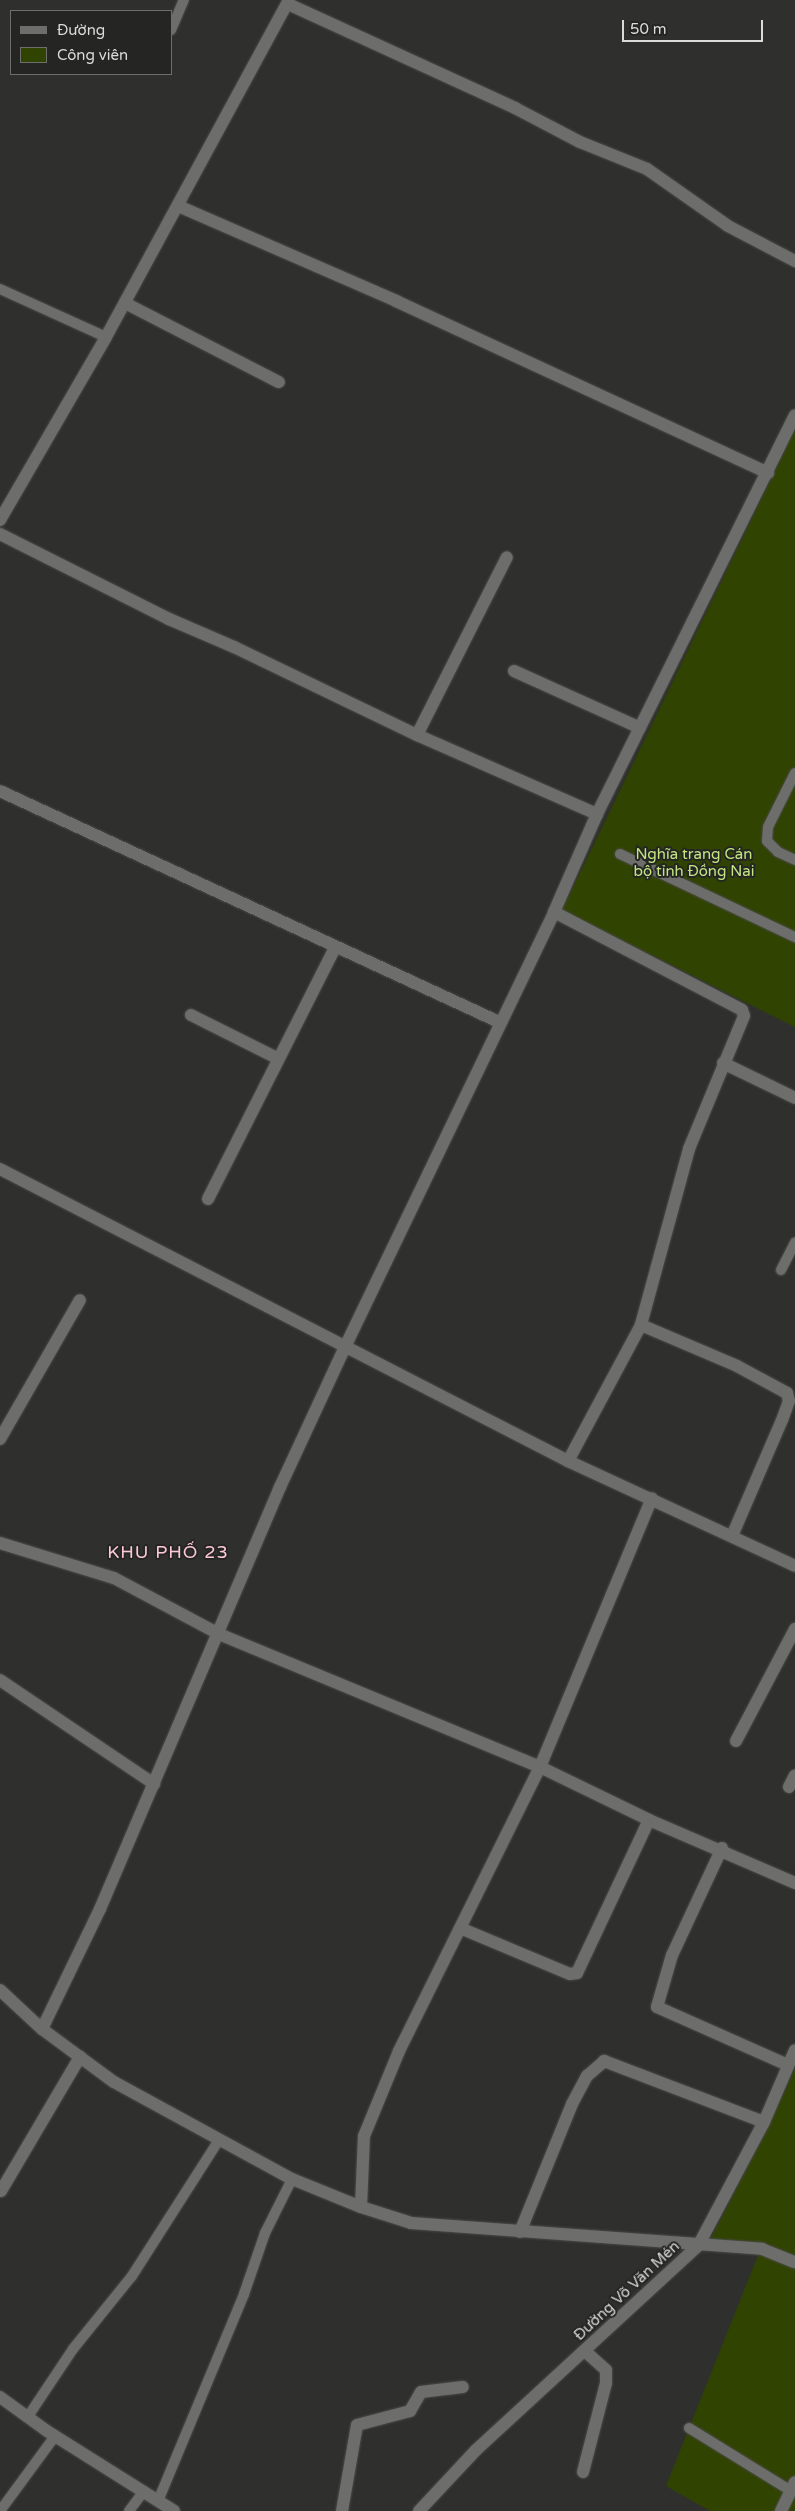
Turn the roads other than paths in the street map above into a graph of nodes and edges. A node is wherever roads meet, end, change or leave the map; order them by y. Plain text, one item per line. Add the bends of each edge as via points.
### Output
1 (184, 0) edge
2 (288, 2) edge
3 (172, 28) edge
4 (178, 206) junction
5 (795, 261) edge
6 (0, 288) edge
7 (125, 303) junction
8 (106, 337) junction
9 (279, 382) dead end
10 (795, 416) edge
11 (768, 473) junction
12 (0, 520) edge
13 (0, 534) edge
14 (506, 557) dead end
15 (514, 671) dead end
16 (640, 728) junction
17 (417, 736) junction
18 (795, 773) edge
19 (0, 792) edge
20 (597, 814) junction
21 (620, 854) dead end
22 (795, 860) edge
23 (554, 912) junction
24 (795, 937) edge
25 (335, 948) junction
26 (191, 1015) dead end
27 (500, 1022) junction
28 (279, 1059) junction
29 (723, 1063) junction
30 (795, 1098) edge
31 (0, 1169) edge
32 (208, 1198) dead end
33 (795, 1242) edge
34 (781, 1270) dead end
35 (80, 1300) dead end
36 (640, 1325) junction
37 (345, 1347) junction
38 (0, 1439) edge
39 (568, 1461) junction
40 (652, 1498) junction
41 (732, 1536) junction
42 (0, 1543) edge
43 (795, 1566) edge
44 (795, 1629) edge
45 (219, 1634) junction
46 (0, 1680) edge
47 (736, 1741) dead end
48 (540, 1766) junction
49 (795, 1774) edge
50 (154, 1784) junction
51 (788, 1787) dead end
52 (650, 1820) junction
53 (722, 1848) junction
54 (795, 1883) edge
55 (460, 1928) junction
56 (0, 1990) edge
57 (42, 2029) junction
58 (795, 2050) edge
59 (80, 2057) junction
60 (788, 2065) junction
61 (764, 2122) junction
62 (218, 2140) junction
63 (292, 2179) junction
64 (1, 2191) edge
65 (361, 2207) junction
66 (520, 2232) junction
67 (698, 2246) junction
68 (795, 2262) edge
69 (586, 2352) junction
70 (463, 2387) dead end
71 (0, 2397) edge
72 (29, 2415) junction
73 (689, 2428) dead end
74 (55, 2436) junction
75 (583, 2472) dead end
76 (793, 2487) edge
77 (144, 2491) junction
78 (158, 2501) junction
79 (0, 2511) edge
80 (129, 2511) edge
81 (174, 2511) edge
82 (342, 2511) edge
83 (419, 2511) edge
84 (781, 2511) edge

1 - 3 lane
2 - 4 street
2 - 5 street via 515,108 580,142 647,169 728,226
4 - 7 street
4 - 11 street via 396,301
6 - 8 lane
7 - 8 street
7 - 9 street
8 - 12 street
10 - 11 street
11 - 16 street
13 - 17 street via 169,619
14 - 17 street
15 - 16 street
16 - 20 street
17 - 20 street
18 - 22 lane via 768,827 767,841 778,852
19 - 25 street via 117,843
20 - 23 street
21 - 24 lane
23 - 27 street
23 - 29 street via 742,1010 744,1016
25 - 27 street
25 - 28 street
26 - 28 street
27 - 37 street
28 - 32 street
29 - 30 street
29 - 36 street via 689,1149
31 - 37 street
33 - 34 lane
35 - 38 street
36 - 39 street
36 - 41 street via 738,1366 788,1394 789,1401 782,1420
37 - 39 street
37 - 45 street via 280,1487
39 - 40 street
40 - 41 street
40 - 48 street
41 - 43 street
42 - 45 street via 114,1578
44 - 47 street
45 - 48 street
45 - 50 street
46 - 50 street
48 - 52 street
48 - 55 street
49 - 51 street
50 - 57 street via 100,1909
52 - 53 street
52 - 55 street via 577,1973 570,1974
53 - 54 street
53 - 60 street via 672,1955 657,2007
55 - 65 street via 399,2051 364,2136
56 - 57 street
57 - 59 street
58 - 60 street, Đường Võ Văn Mén
59 - 62 street via 114,2082
59 - 64 street
60 - 61 street, Đường Võ Văn Mén
61 - 66 street via 604,2061 587,2076 572,2104
61 - 67 street, Đường Võ Văn Mén
62 - 63 street
62 - 72 lane via 132,2276 73,2349
63 - 65 street
63 - 78 lane via 265,2233 244,2294
65 - 66 street via 411,2223
66 - 67 street
67 - 68 street via 762,2249
67 - 69 street, Đường Võ Văn Mén
69 - 75 street via 602,2363 606,2370 606,2383
69 - 83 street, Đường Võ Văn Mén via 476,2450
70 - 82 street via 421,2392 410,2411 357,2425
71 - 72 street
72 - 74 street
73 - 76 lane
74 - 77 street
74 - 79 lane
76 - 84 street
77 - 78 street
77 - 80 lane
78 - 81 street

